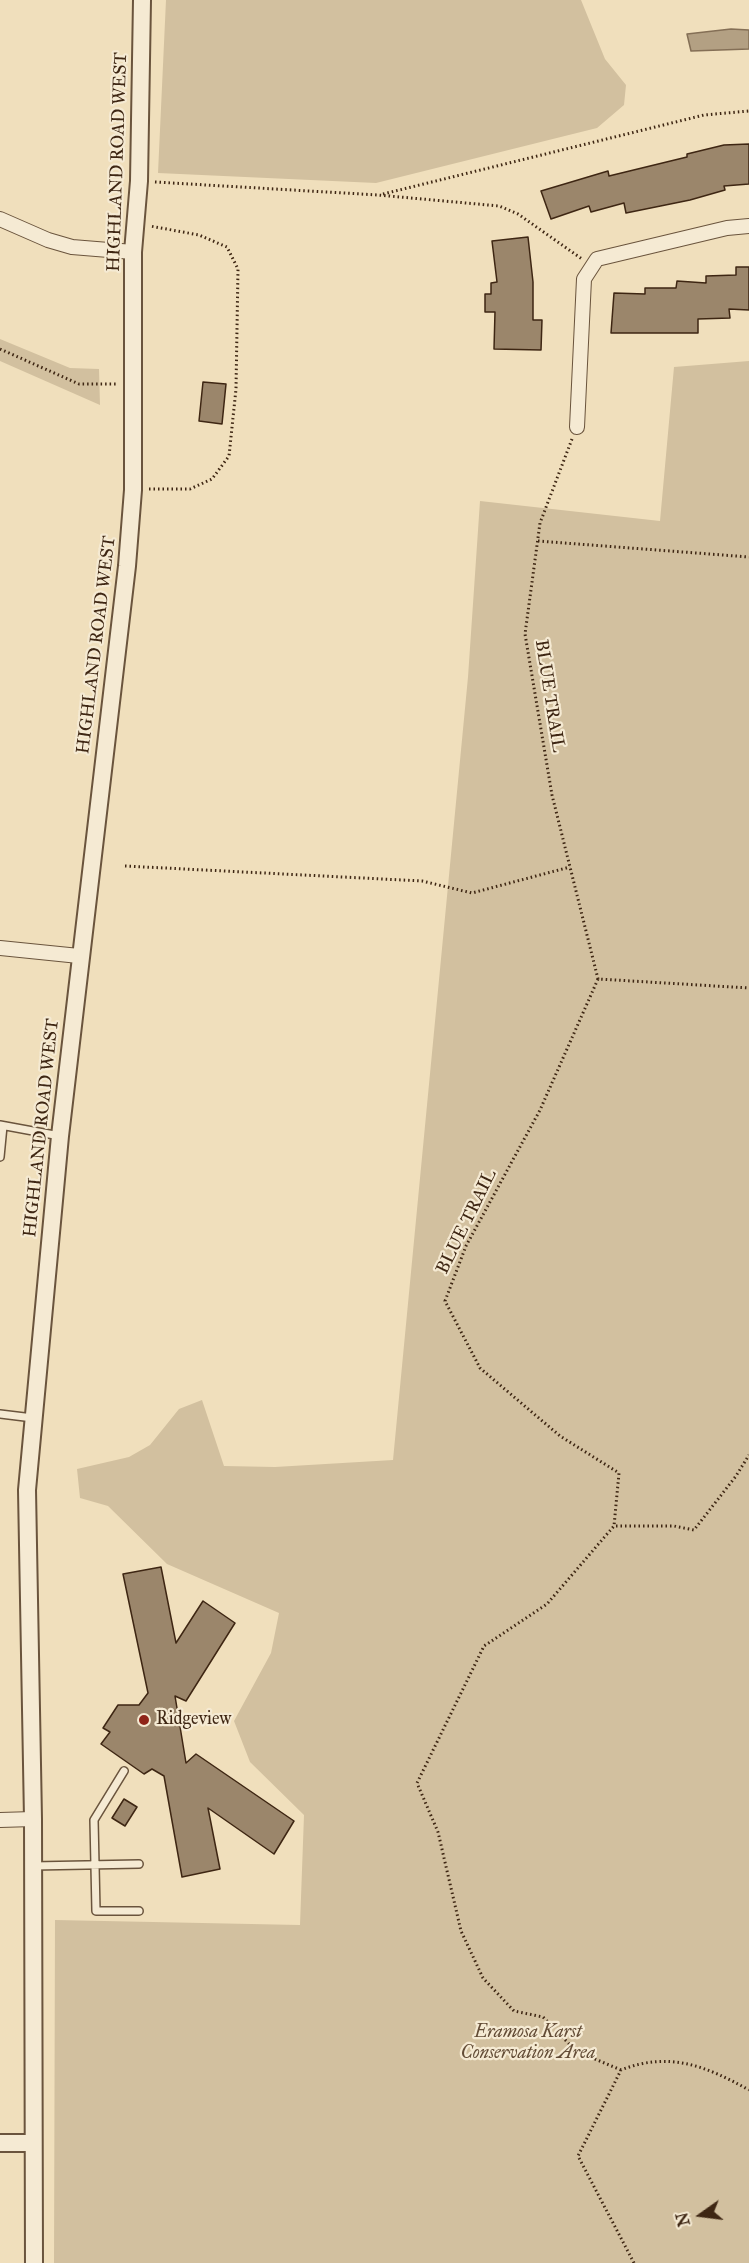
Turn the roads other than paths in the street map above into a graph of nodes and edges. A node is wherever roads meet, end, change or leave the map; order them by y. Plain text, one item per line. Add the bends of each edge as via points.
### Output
1 (142, 0) edge
2 (0, 219) edge
3 (749, 226) edge
4 (133, 252) junction
5 (577, 427) road end
6 (0, 948) edge
7 (79, 956) junction
8 (2, 1126) edge
9 (60, 1136) junction
10 (0, 1157) edge
11 (0, 1414) edge
12 (33, 1418) junction
13 (124, 1771) dead end
14 (33, 1819) junction
15 (0, 1820) edge
16 (140, 1863) dead end
17 (95, 1865) junction
18 (33, 1866) junction
19 (139, 1911) dead end
20 (32, 2143) junction
21 (0, 2144) edge
22 (34, 2263) edge

1 - 4 street, HIGHLAND ROAD WEST via 139,181
2 - 4 street via 72,247
3 - 5 street via 597,259 584,279
4 - 7 street, HIGHLAND ROAD WEST via 132,490 127,566
6 - 7 street
7 - 9 street, HIGHLAND ROAD WEST
8 - 9 lane
8 - 10 lane
9 - 12 street, HIGHLAND ROAD WEST
11 - 12 lane
12 - 14 street, HIGHLAND ROAD WEST via 27,1490
13 - 17 lane via 94,1820
14 - 15 street
14 - 18 street, HIGHLAND ROAD WEST
16 - 17 lane
17 - 18 lane
17 - 19 lane via 96,1911
18 - 20 street, HIGHLAND ROAD WEST
20 - 21 street
20 - 22 street, HIGHLAND ROAD WEST

